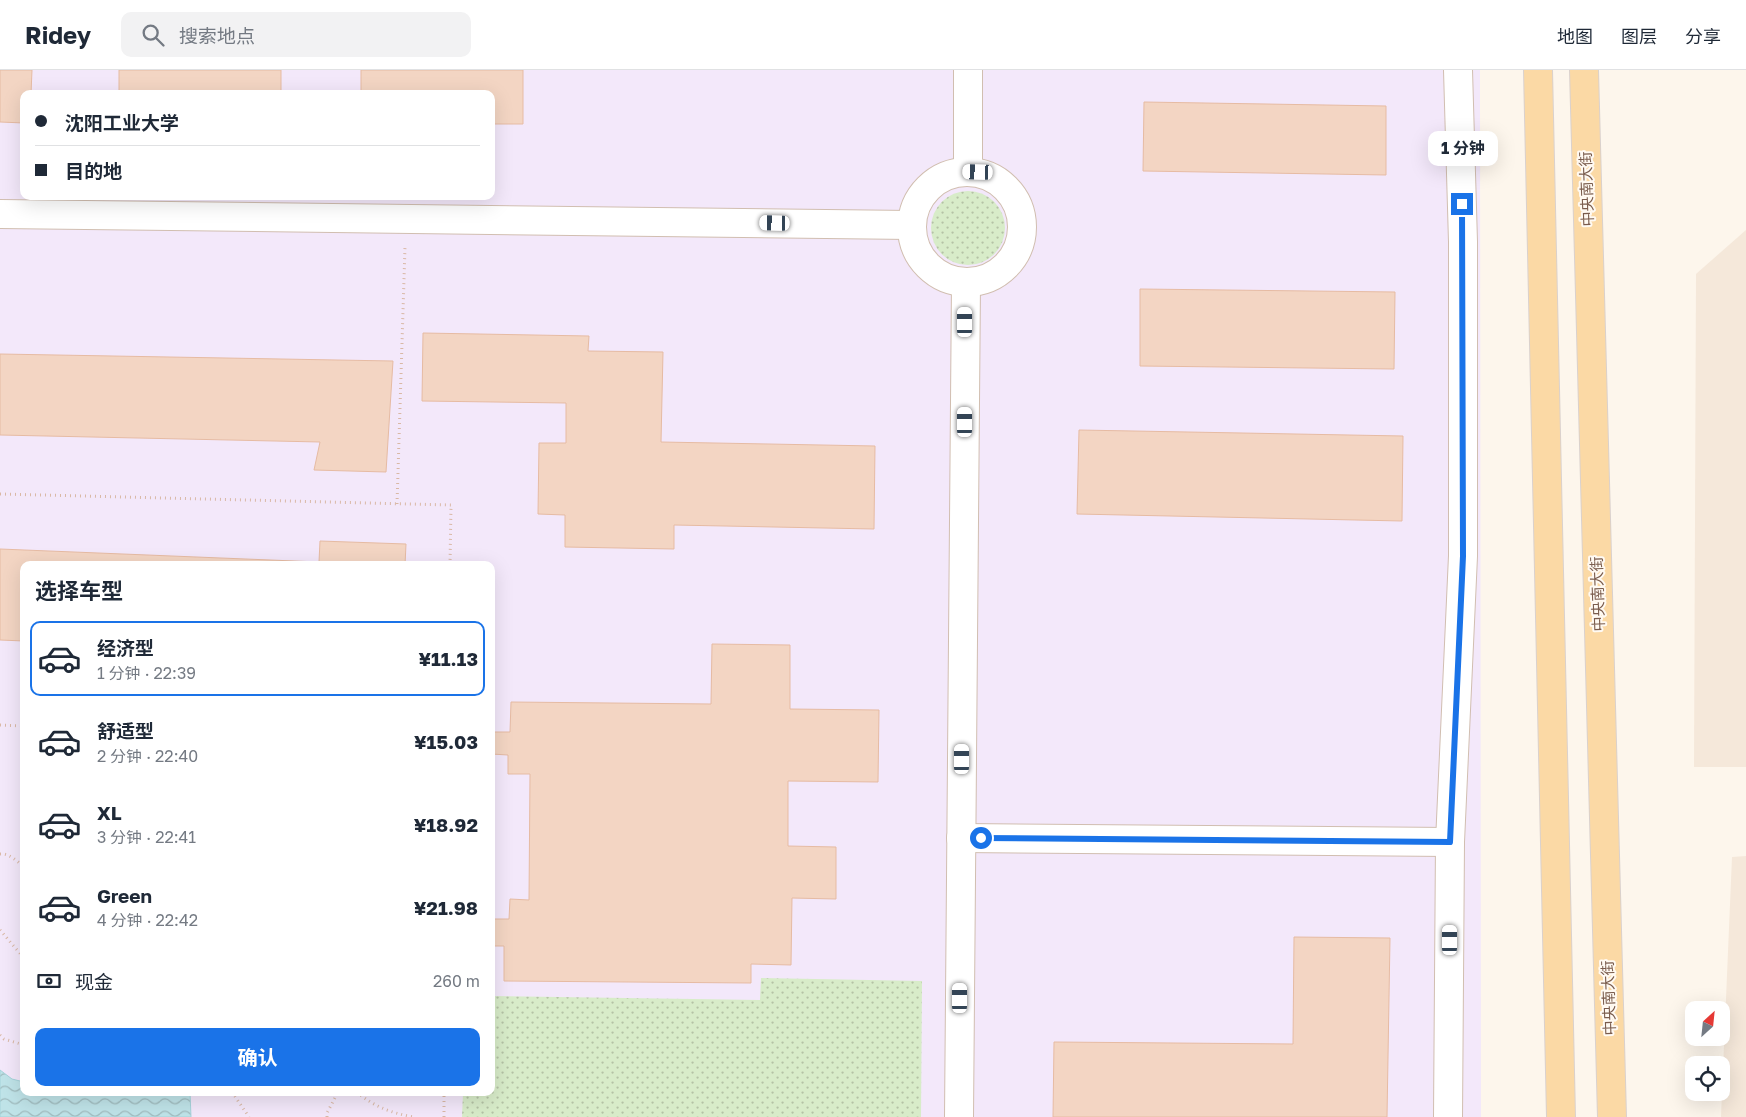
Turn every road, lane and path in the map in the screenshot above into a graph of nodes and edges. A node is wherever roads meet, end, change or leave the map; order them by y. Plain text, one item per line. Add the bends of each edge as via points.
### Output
1 (968, 70) edge
2 (1458, 70) edge
3 (1538, 70) edge
4 (1584, 70) edge
5 (968, 172) junction
6 (0, 214) edge
7 (406, 219) junction
8 (911, 225) junction
9 (966, 283) junction
10 (0, 494) edge
11 (397, 504) junction
12 (450, 561) edge
13 (0, 725) edge
14 (20, 726) edge
15 (961, 838) junction
16 (1450, 842) junction
17 (0, 854) edge
18 (20, 864) edge
19 (0, 930) edge
20 (20, 953) edge
21 (0, 1035) edge
22 (20, 1044) edge
23 (235, 1096) edge
24 (336, 1096) edge
25 (362, 1096) edge
26 (444, 1096) edge
27 (248, 1116) edge
28 (327, 1117) edge
29 (413, 1117) edge
30 (444, 1117) edge
31 (959, 1117) edge
32 (1448, 1117) edge
33 (1561, 1117) edge
34 (1612, 1117) edge

1 - 5 street
2 - 16 street via 1463,242 1463,556
3 - 33 main road
4 - 34 main road, 中央南大街
5 - 8 street via 958,171 940,178 925,190 915,206
5 - 9 street via 996,179 1011,192 1020,209 1023,228 1020,245 1012,261 999,273
6 - 7 street
7 - 8 street
7 - 11 path
8 - 9 street via 913,243 933,271
9 - 15 street
10 - 11 path
11 - 12 path via 451,506
13 - 14 path
15 - 16 street
15 - 31 street
16 - 32 street
17 - 18 path via 5,853
19 - 20 path
21 - 22 path
23 - 27 path
24 - 28 path
25 - 29 path via 391,1113
26 - 30 path

